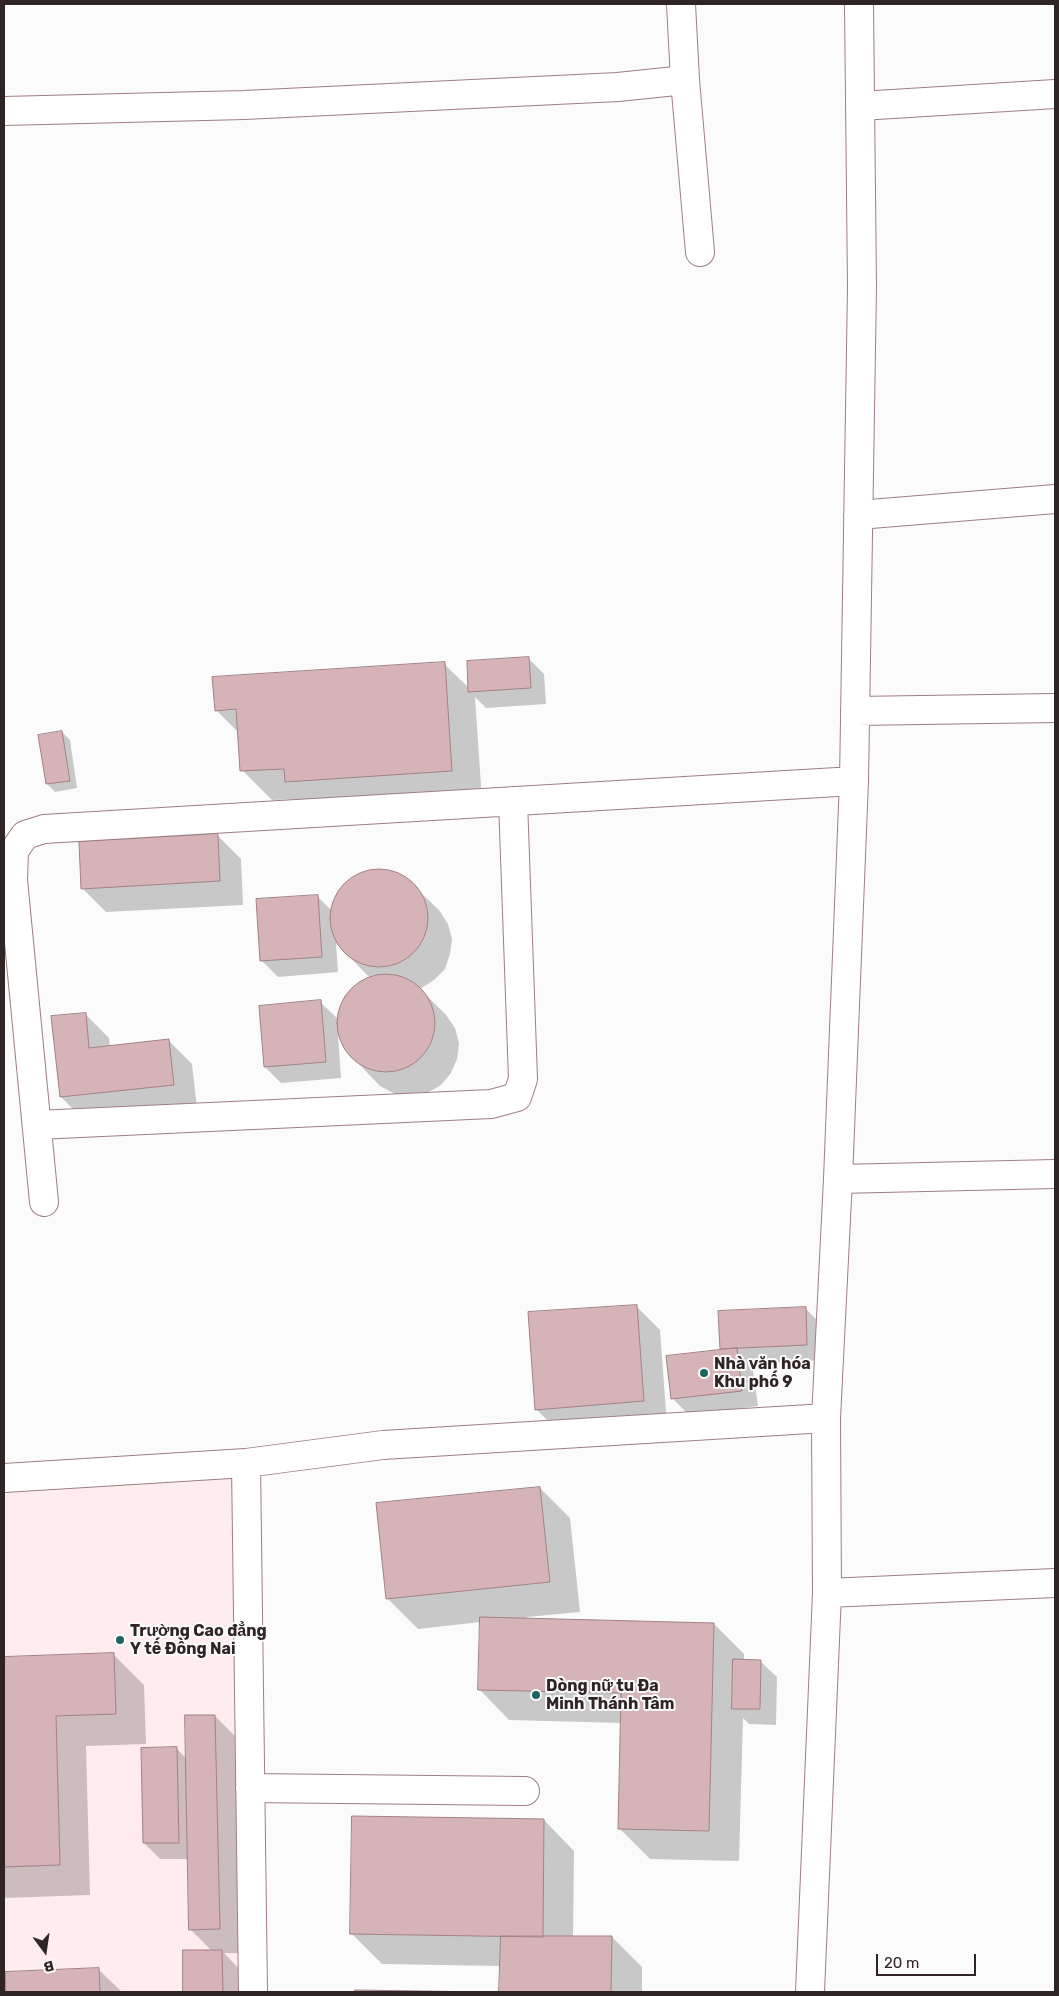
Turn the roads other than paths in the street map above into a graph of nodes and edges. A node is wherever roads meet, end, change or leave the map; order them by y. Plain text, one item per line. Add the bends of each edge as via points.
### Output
1 (681, 4) edge
2 (858, 4) edge
3 (685, 80) junction
4 (1055, 94) edge
5 (860, 106) junction
6 (4, 111) edge
7 (700, 252) dead end
8 (1055, 499) edge
9 (858, 515) junction
10 (1055, 708) edge
11 (855, 710) junction
12 (854, 781) junction
13 (513, 801) junction
14 (37, 1126) junction
15 (1055, 1174) edge
16 (838, 1179) junction
17 (44, 1202) dead end
18 (826, 1418) junction
19 (246, 1463) junction
20 (4, 1478) edge
21 (1055, 1583) edge
22 (827, 1593) junction
23 (250, 1788) junction
24 (525, 1791) dead end
25 (253, 1992) edge
26 (810, 1992) edge

1 - 3 street
2 - 5 street
3 - 6 street via 618,87 244,105
3 - 7 street
4 - 5 street
5 - 9 street via 862,287
8 - 9 street
9 - 11 street
10 - 11 street
11 - 12 street
12 - 13 street
12 - 16 street
13 - 14 street via 523,1079 517,1097 492,1104
13 - 14 street via 44,829 25,835 14,851 14,880
14 - 17 street
15 - 16 street
16 - 18 street
18 - 19 street via 383,1444
18 - 22 street
19 - 20 street
19 - 23 street
21 - 22 street
22 - 26 street
23 - 24 street
23 - 25 street

